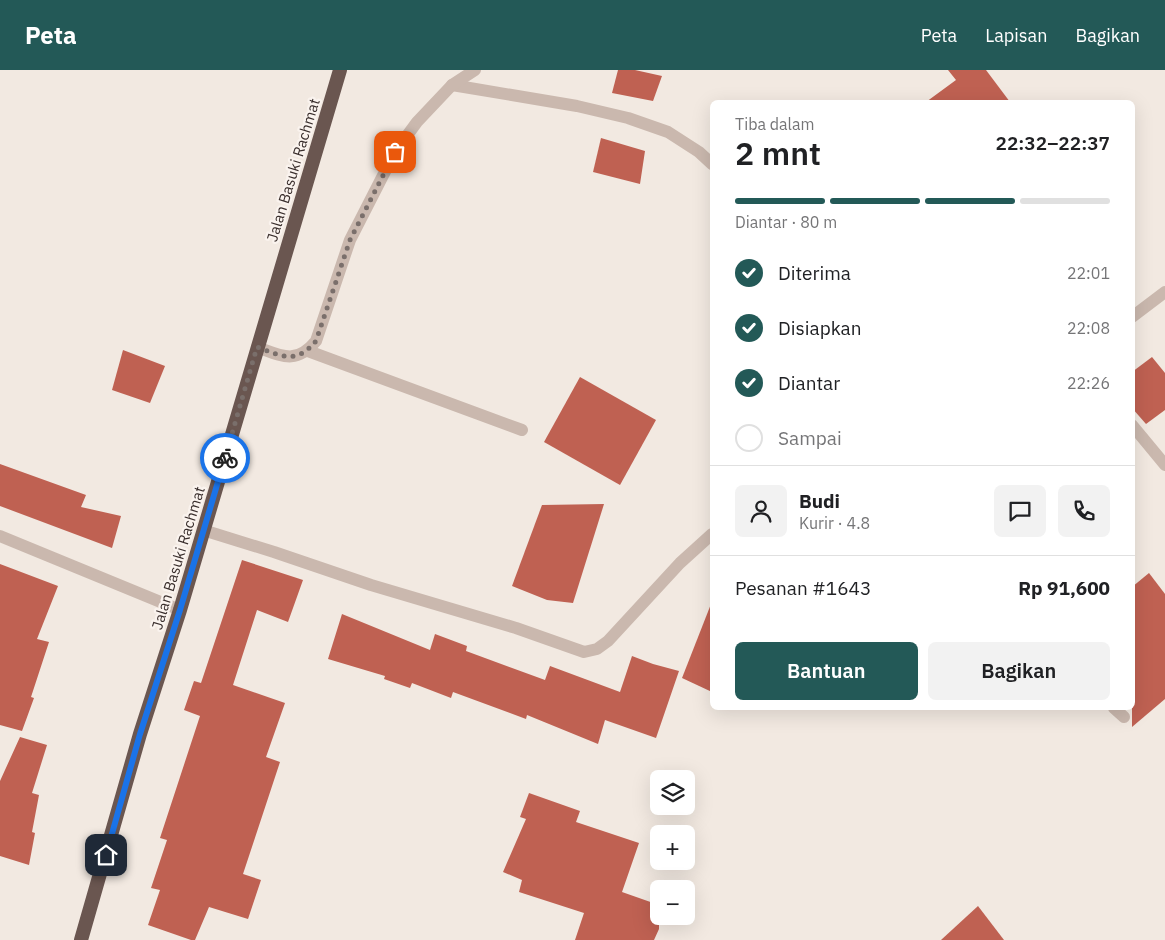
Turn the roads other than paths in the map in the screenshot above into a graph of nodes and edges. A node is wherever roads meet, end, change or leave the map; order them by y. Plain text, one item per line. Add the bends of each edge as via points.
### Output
1 (340, 70) edge
2 (475, 70) edge
3 (452, 86) junction
4 (710, 162) edge
5 (1165, 292) edge
6 (1135, 315) edge
7 (257, 347) junction
8 (308, 351) junction
9 (1135, 429) edge
10 (522, 430) dead end
11 (1165, 465) edge
12 (203, 530) junction
13 (0, 536) edge
14 (710, 536) edge
15 (180, 610) junction
16 (1116, 710) edge
17 (1124, 717) dead end
18 (81, 940) edge

1 - 7 highway, Jalan Basuki Rachmat
2 - 3 street
3 - 4 street via 568,104 628,118 668,132
3 - 8 street via 417,122 395,152 350,240 316,341
5 - 6 street
7 - 8 street via 286,358
7 - 12 highway, Jalan Basuki Rachmat
8 - 10 street
9 - 11 street
12 - 14 street via 584,652 597,650 608,641 680,563
12 - 15 highway, Jalan Basuki Rachmat
13 - 15 street
15 - 18 highway, Jalan Basuki Rachmat via 140,734
16 - 17 street

